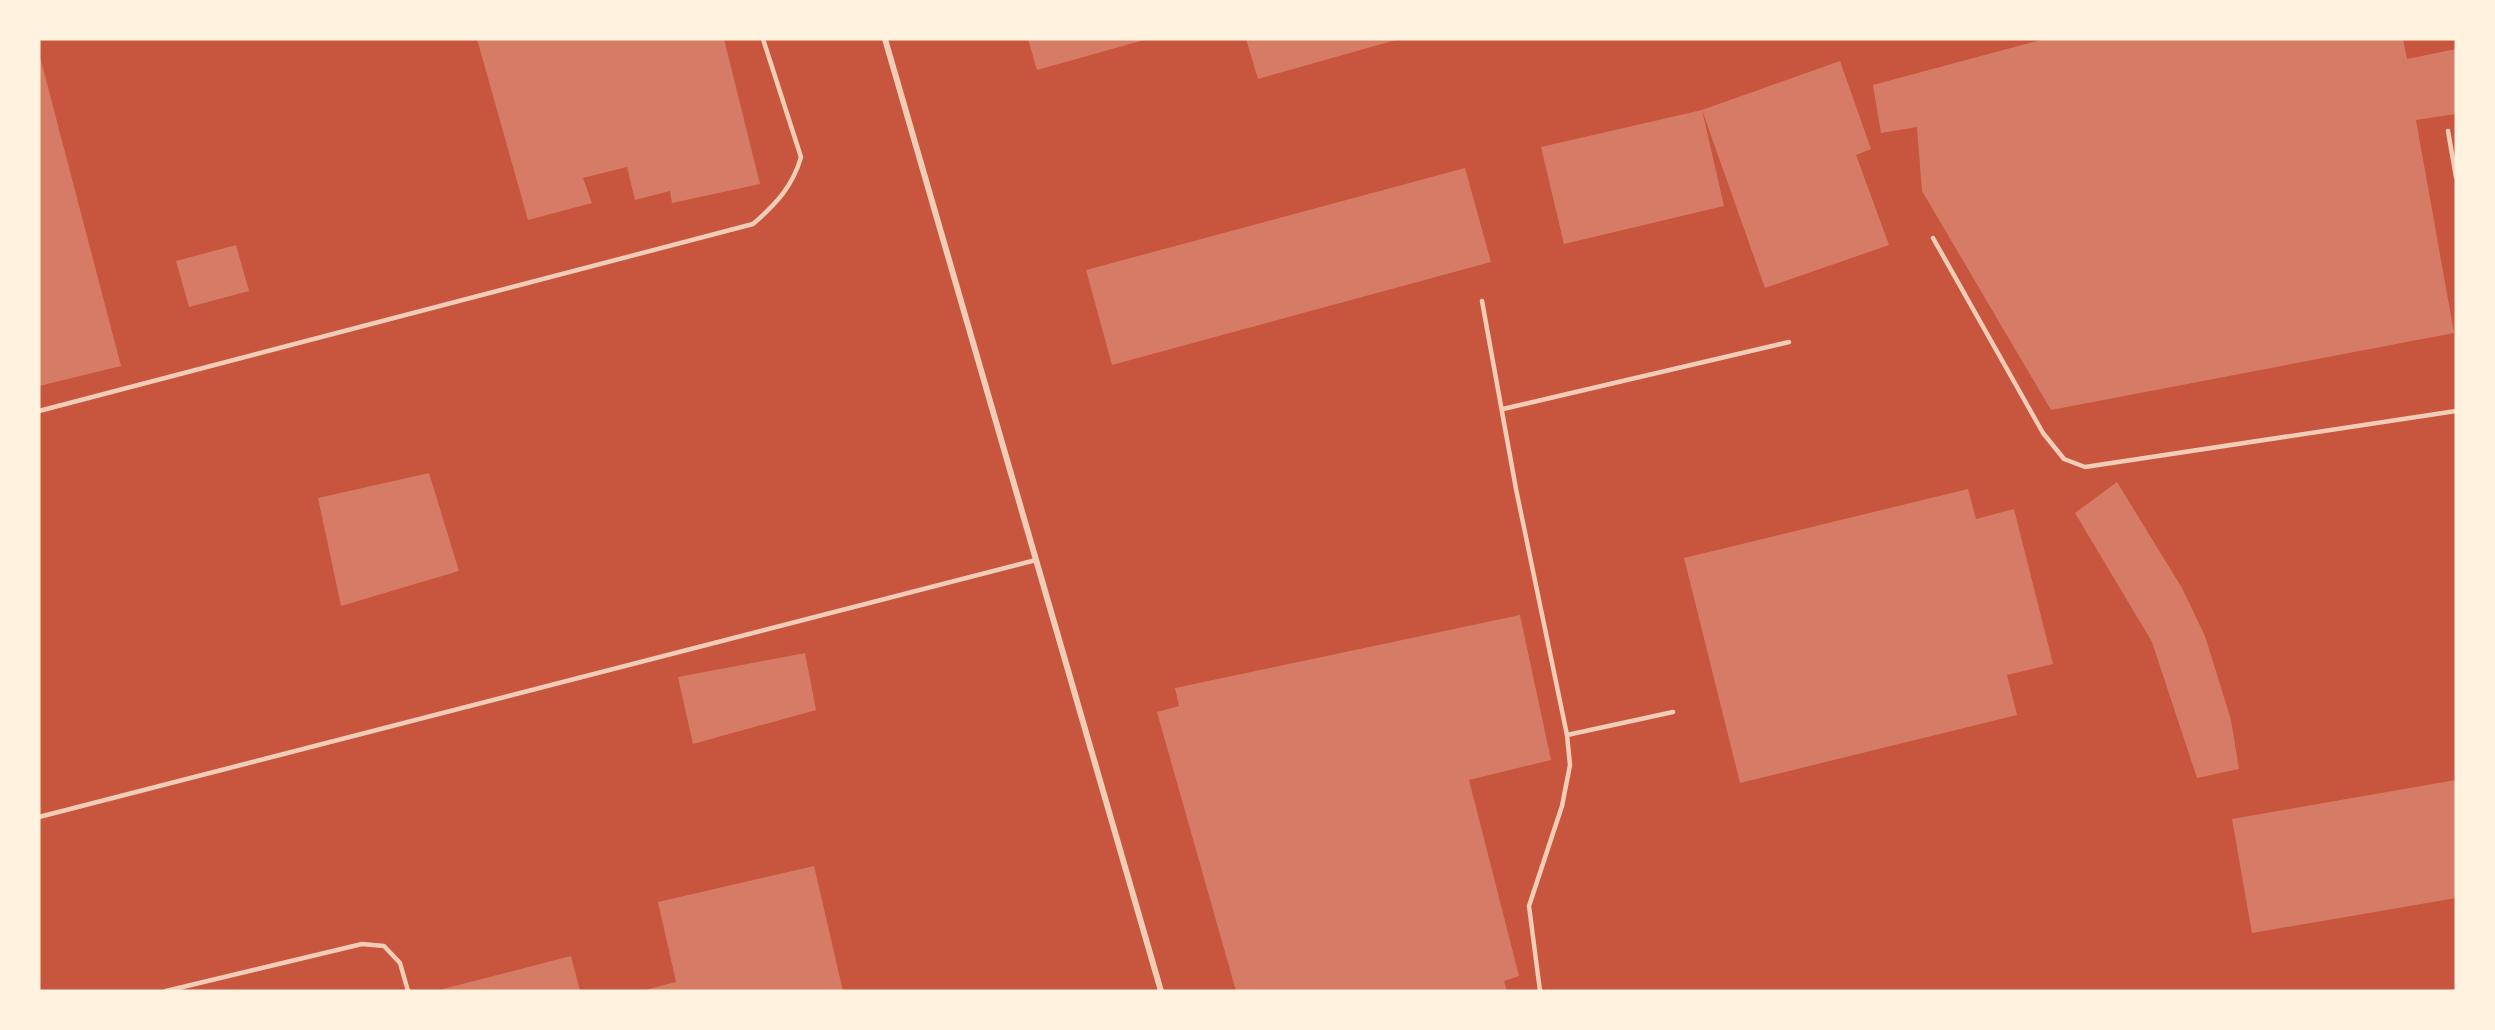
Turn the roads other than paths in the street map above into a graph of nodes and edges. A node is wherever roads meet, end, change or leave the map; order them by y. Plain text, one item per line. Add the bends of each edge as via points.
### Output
1 (763, 39) edge
2 (885, 39) edge
3 (2448, 131) dead end
4 (2456, 177) edge
5 (1933, 238) dead end
6 (1482, 301) dead end
7 (1789, 342) dead end
8 (1503, 409) junction
9 (39, 411) edge
10 (2456, 411) edge
11 (1036, 560) junction
12 (1673, 712) dead end
13 (1567, 735) junction
14 (39, 817) edge
15 (166, 991) edge
16 (408, 991) edge
17 (1161, 991) edge
18 (1540, 991) edge

1 - 9 lane via 801,157 796,174 778,202 753,224
2 - 11 street
3 - 4 lane
5 - 10 lane via 2043,433 2064,459 2085,467
6 - 8 lane
7 - 8 lane
8 - 13 lane
11 - 14 lane
11 - 17 street
12 - 13 lane
13 - 18 lane via 1570,765 1563,806 1529,906
15 - 16 lane via 362,944 384,946 400,963

